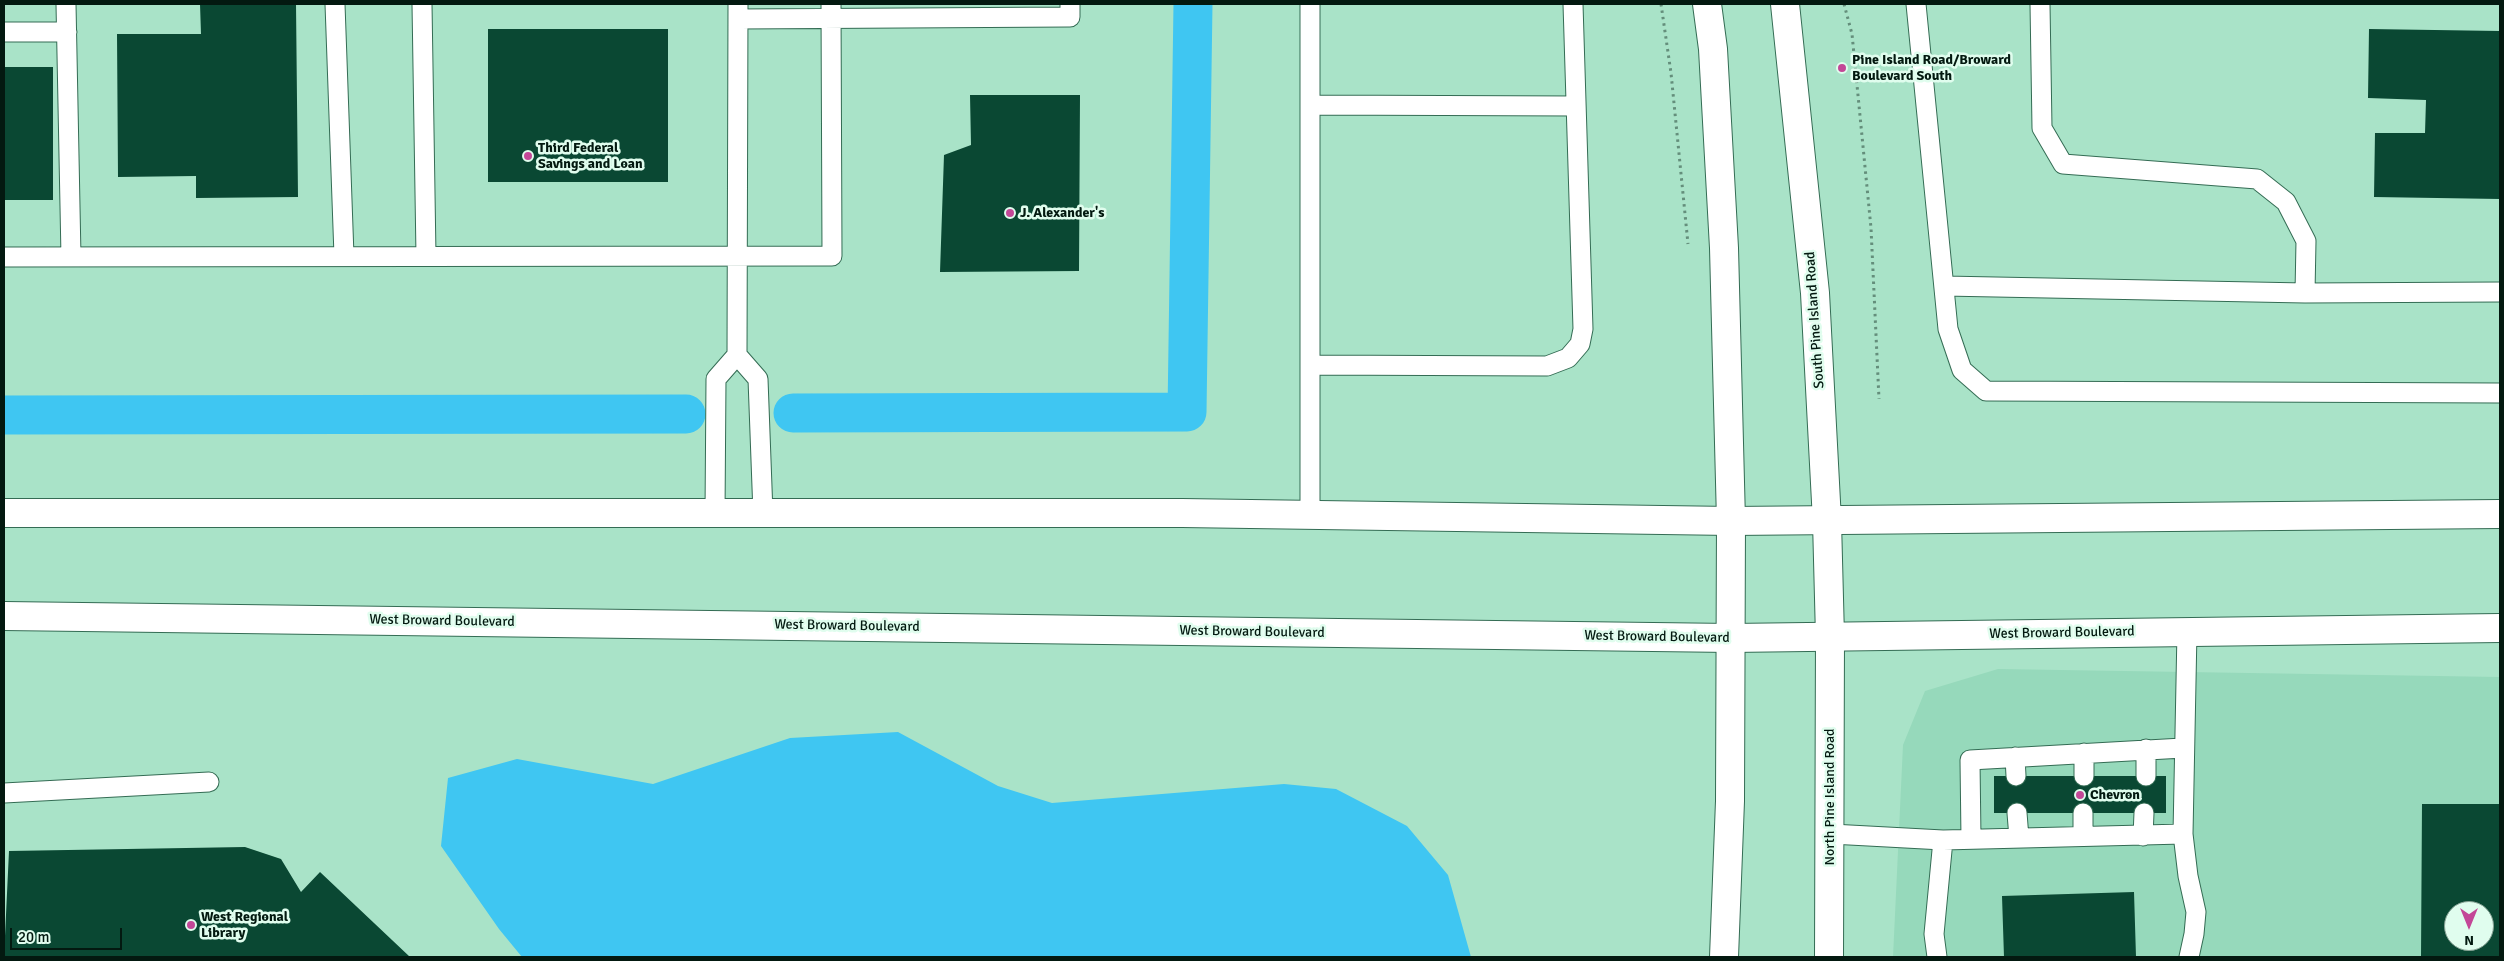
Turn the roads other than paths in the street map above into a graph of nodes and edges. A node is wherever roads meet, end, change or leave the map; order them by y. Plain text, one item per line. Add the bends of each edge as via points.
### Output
1 (66, 4) edge
2 (335, 4) edge
3 (422, 4) edge
4 (1070, 4) edge
5 (1310, 4) edge
6 (1573, 4) edge
7 (1707, 4) edge
8 (1785, 4) edge
9 (1916, 4) edge
10 (2040, 4) edge
11 (738, 11) edge
12 (831, 11) edge
13 (944, 11) edge
14 (4, 32) edge
15 (67, 32) junction
16 (1310, 105) junction
17 (1576, 106) junction
18 (344, 256) junction
19 (426, 256) junction
20 (738, 256) junction
21 (4, 257) edge
22 (71, 257) junction
23 (1944, 286) junction
24 (2500, 292) edge
25 (2305, 293) junction
26 (737, 355) junction
27 (1310, 365) junction
28 (2500, 393) edge
29 (4, 513) edge
30 (715, 514) junction
31 (763, 514) junction
32 (1310, 514) junction
33 (2500, 514) edge
34 (1827, 520) junction
35 (1731, 521) junction
36 (4, 616) edge
37 (2500, 628) edge
38 (2187, 631) junction
39 (1830, 637) junction
40 (1731, 638) junction
41 (2183, 748) junction
42 (2146, 749) junction
43 (2084, 753) junction
44 (2015, 757) junction
45 (2016, 776) dead end
46 (2084, 776) dead end
47 (2146, 776) dead end
48 (209, 782) dead end
49 (4, 793) edge
50 (2017, 813) dead end
51 (2083, 813) dead end
52 (2144, 813) dead end
53 (1831, 834) junction
54 (2183, 834) junction
55 (2083, 836) junction
56 (2143, 836) junction
57 (2018, 838) junction
58 (1971, 839) junction
59 (1943, 840) junction
60 (1724, 957) edge
61 (1829, 957) edge
62 (1937, 957) edge
63 (2189, 957) edge

1 - 15 lane
2 - 18 lane
3 - 19 lane
4 - 13 lane via 1070,18
5 - 16 lane
6 - 17 lane
7 - 35 main road via 1713,49 1724,248
8 - 34 main road, South Pine Island Road via 1815,293
9 - 23 lane
10 - 25 lane via 2042,128 2063,164 2257,179 2286,202 2306,241
11 - 12 lane
11 - 20 lane
12 - 13 lane
12 - 20 lane via 832,256
14 - 15 lane
15 - 22 lane
16 - 17 lane
16 - 27 lane
17 - 27 lane via 1583,329 1580,344 1568,358 1548,366
18 - 19 lane
18 - 22 lane
19 - 20 lane
20 - 26 lane
21 - 22 lane
23 - 25 lane
23 - 28 lane via 1948,329 1962,370 1986,391
24 - 25 lane
26 - 30 lane via 716,379
26 - 31 lane via 758,379
27 - 32 lane
29 - 30 main road
30 - 31 main road
31 - 32 main road
32 - 35 main road
33 - 34 main road
34 - 35 main road
34 - 39 main road, South Pine Island Road
35 - 40 main road
36 - 40 main road, West Broward Boulevard
37 - 38 main road, West Broward Boulevard
38 - 39 main road, West Broward Boulevard
38 - 41 lane
39 - 40 main road, West Broward Boulevard
39 - 53 main road, North Pine Island Road
40 - 60 main road via 1730,801
41 - 42 lane
41 - 54 lane
42 - 43 lane
42 - 47 lane
43 - 44 lane
43 - 46 lane
44 - 45 lane
44 - 58 lane via 1970,760
48 - 49 lane
50 - 57 lane
51 - 55 lane
52 - 56 lane
53 - 59 lane
53 - 61 main road, North Pine Island Road
54 - 56 lane
54 - 63 lane via 2196,912
55 - 56 lane
55 - 57 lane
57 - 58 lane
58 - 59 lane
59 - 62 lane via 1934,934

